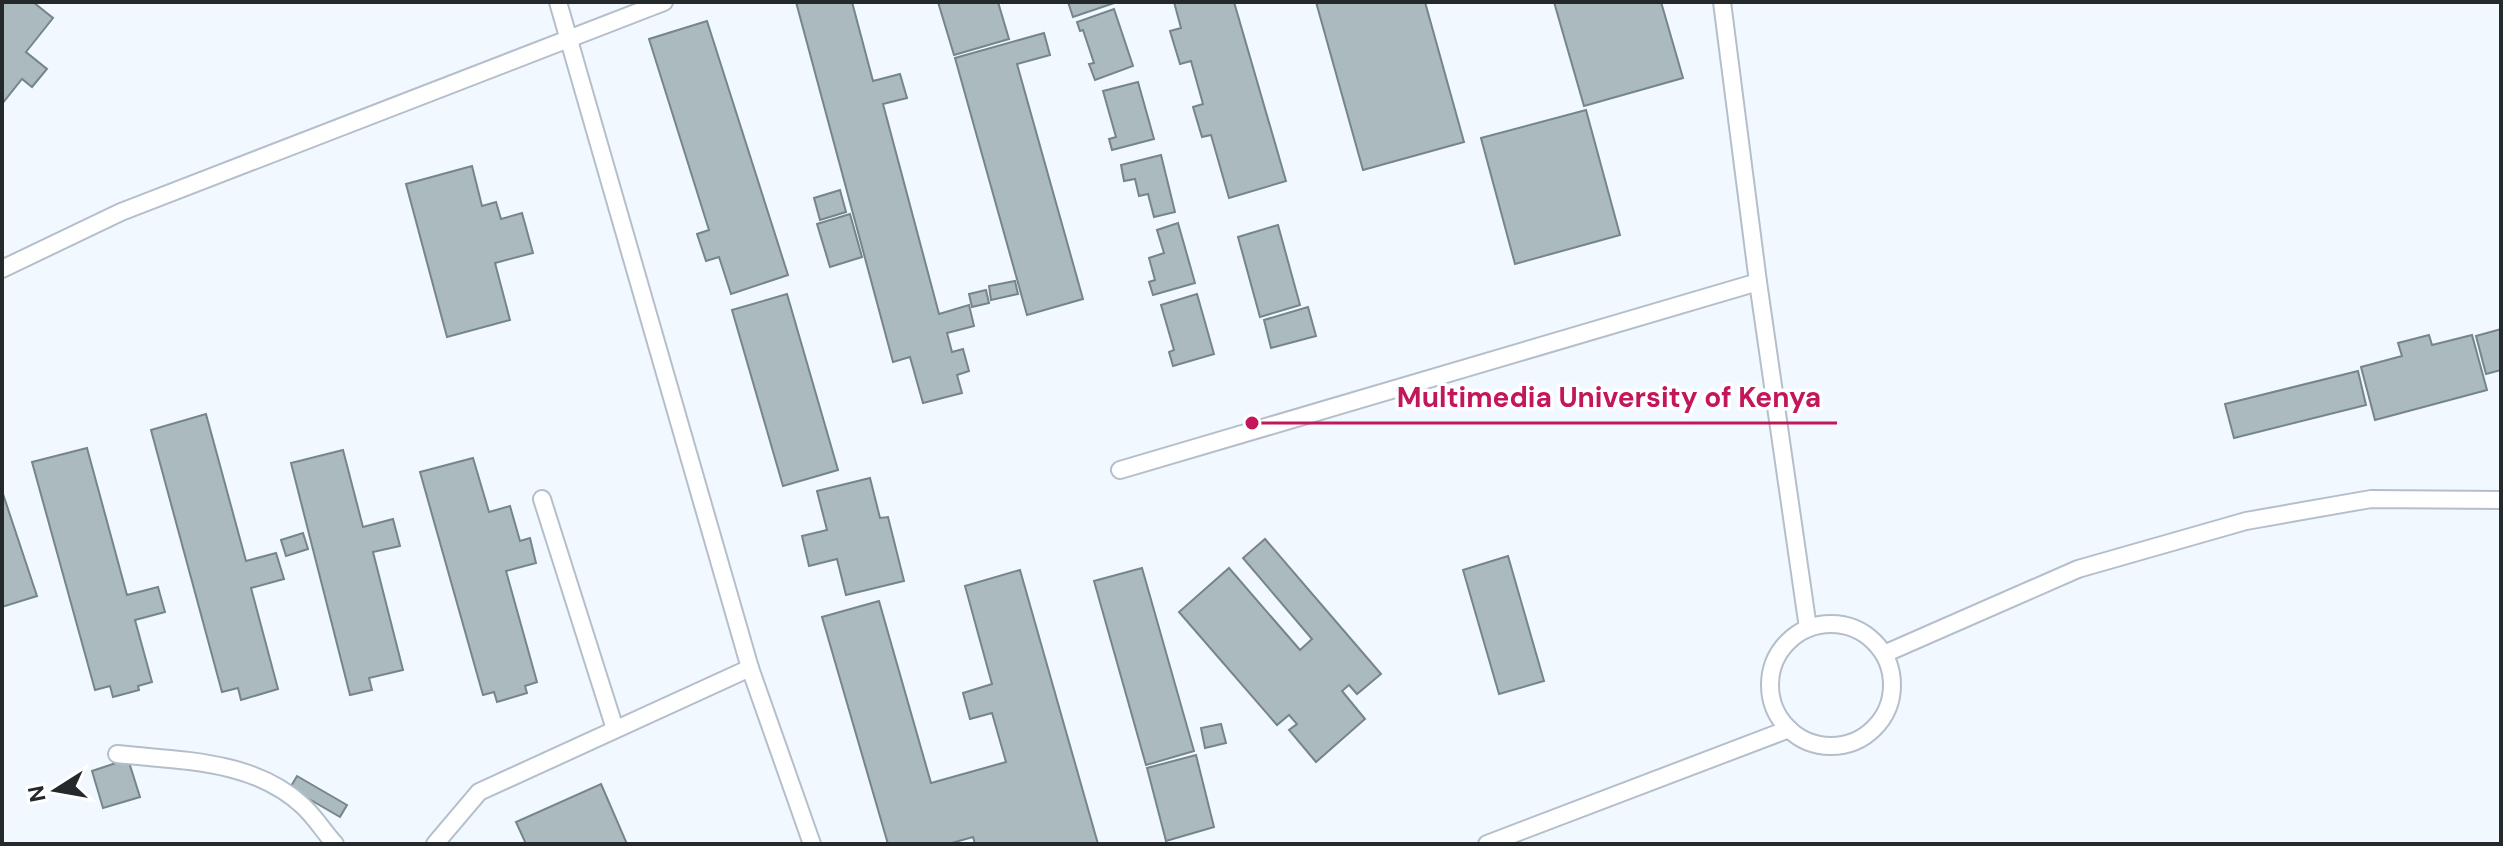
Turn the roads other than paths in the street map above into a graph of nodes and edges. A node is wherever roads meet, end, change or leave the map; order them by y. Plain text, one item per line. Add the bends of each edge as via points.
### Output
1 (558, 2) edge
2 (664, 2) edge
3 (1722, 2) edge
4 (569, 37) junction
5 (2, 269) edge
6 (1758, 282) junction
7 (1120, 470) dead end
8 (542, 499) dead end
9 (2501, 500) edge
10 (1808, 628) junction
11 (1884, 654) junction
12 (750, 668) junction
13 (615, 729) junction
14 (1789, 729) junction
15 (117, 754) dead end
16 (335, 844) edge
17 (435, 844) edge
18 (812, 844) edge
19 (1487, 844) edge

1 - 4 lane
2 - 4 lane
3 - 6 lane
4 - 5 lane via 121,212
4 - 12 lane
6 - 7 lane
6 - 10 lane
8 - 13 lane
9 - 11 lane via 2371,499 2246,521 2078,569
10 - 11 lane via 1843,625 1866,636
10 - 14 lane via 1779,653 1772,672 1776,712
11 - 14 lane via 1891,697 1869,733 1849,744 1828,746
12 - 13 lane
12 - 18 lane
13 - 17 lane via 479,792
14 - 19 lane
15 - 16 lane via 226,765 267,782 302,805

